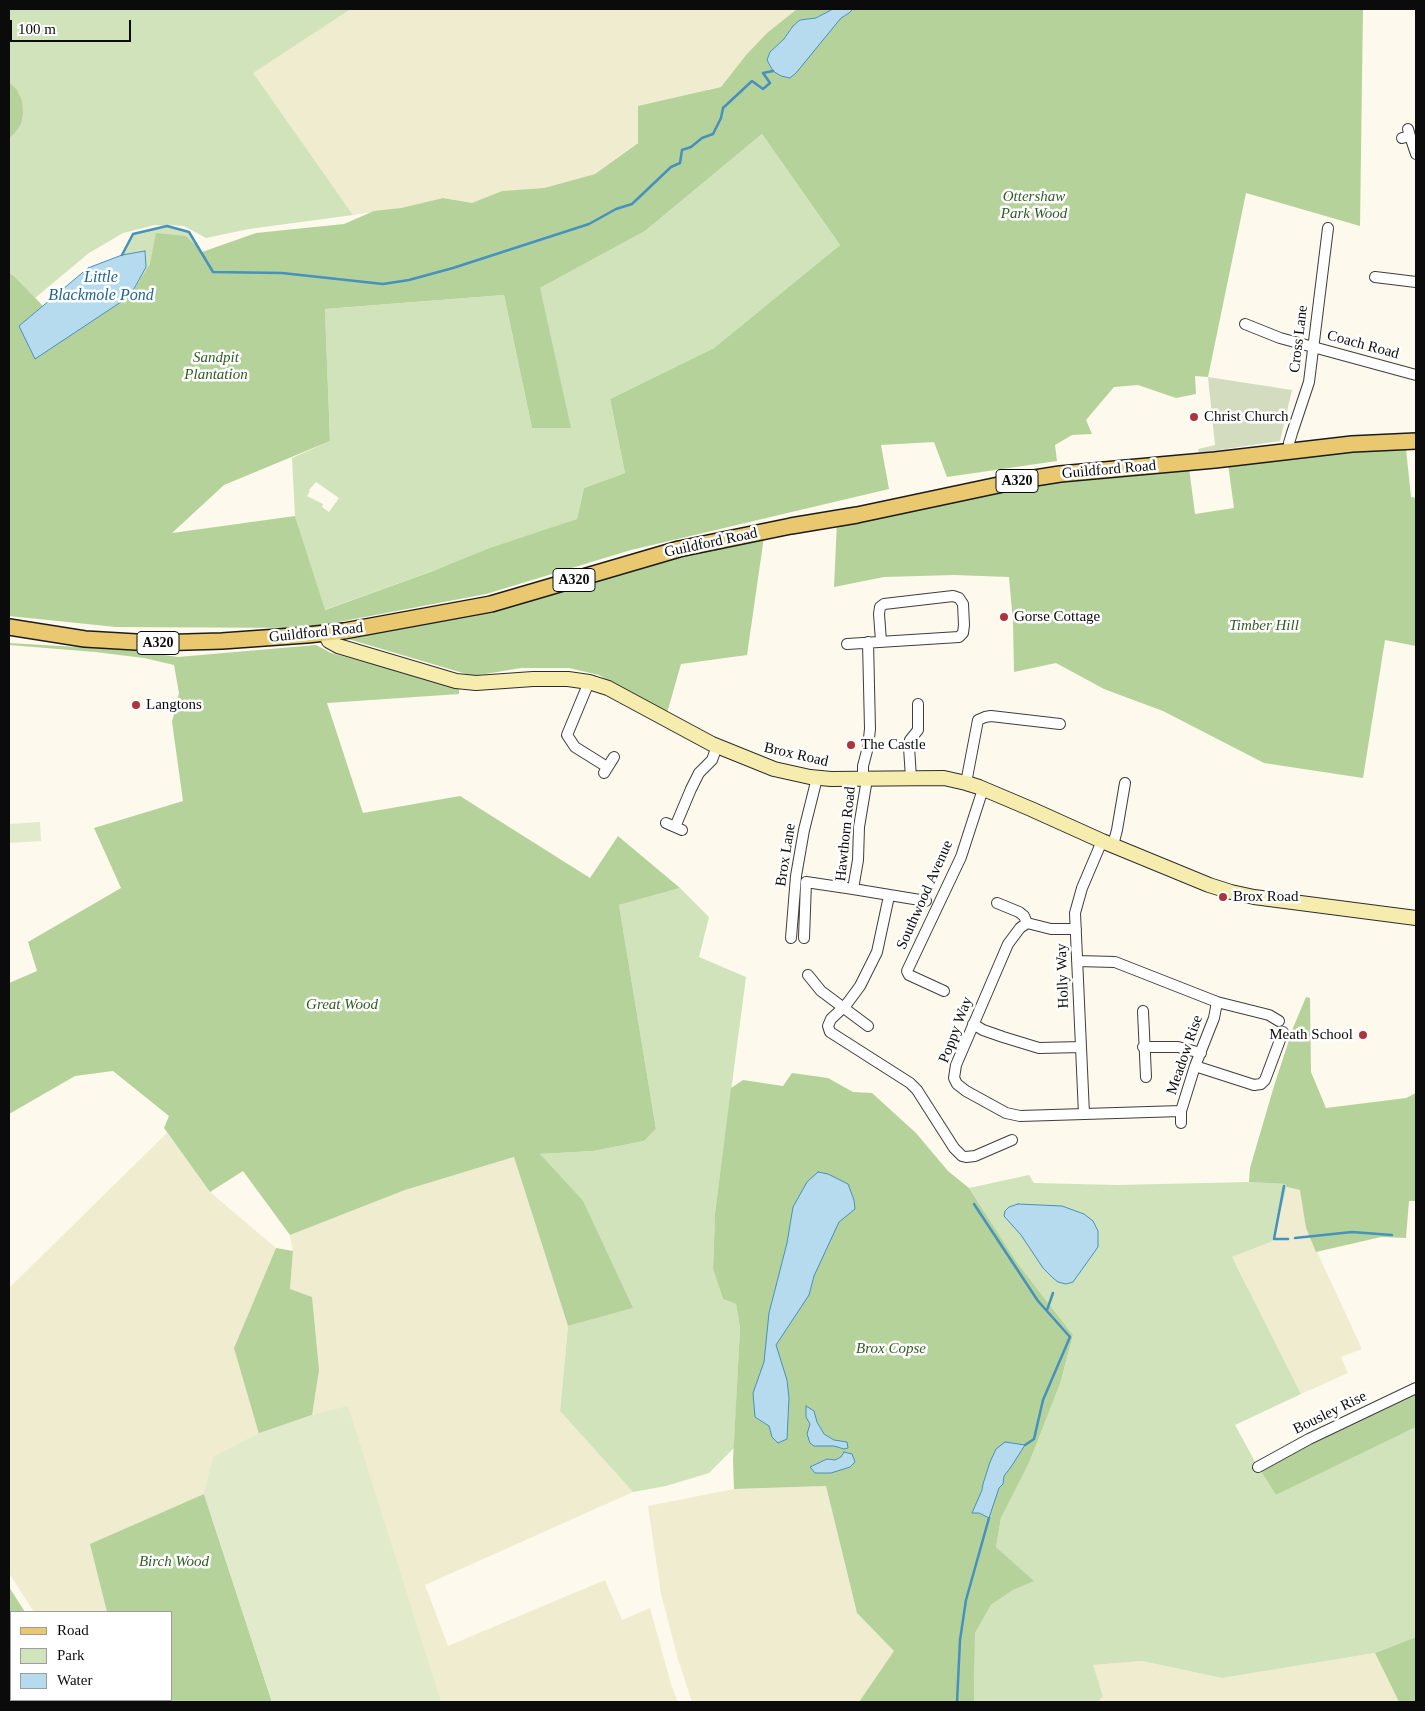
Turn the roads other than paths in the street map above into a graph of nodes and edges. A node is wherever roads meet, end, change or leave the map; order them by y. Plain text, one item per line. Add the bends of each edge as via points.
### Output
1 (1407, 134) dead end
2 (1416, 154) edge
3 (1328, 228) dead end
4 (1375, 277) dead end
5 (1387, 278) junction
6 (1416, 282) edge
7 (1385, 290) dead end
8 (1245, 324) dead end
9 (1313, 347) junction
10 (1416, 375) edge
11 (1416, 441) edge
12 (1290, 450) junction
13 (9, 627) edge
14 (324, 633) junction
15 (881, 641) junction
16 (868, 642) junction
17 (847, 644) dead end
18 (588, 682) junction
19 (918, 704) dead end
20 (1060, 724) dead end
21 (717, 746) junction
22 (614, 757) dead end
23 (817, 778) junction
24 (911, 778) junction
25 (865, 779) junction
26 (966, 783) junction
27 (1122, 785) dead end
28 (983, 789) junction
29 (674, 827) dead end
30 (1107, 843) junction
31 (853, 889) junction
32 (888, 896) junction
33 (926, 901) dead end
34 (997, 903) dead end
35 (1416, 918) edge
36 (1027, 923) junction
37 (1076, 928) junction
38 (791, 938) dead end
39 (804, 938) dead end
40 (1077, 961) junction
41 (808, 975) dead end
42 (944, 991) dead end
43 (1217, 1002) junction
44 (844, 1008) junction
45 (1143, 1011) dead end
46 (1279, 1020) dead end
47 (973, 1024) junction
48 (868, 1026) dead end
49 (1283, 1032) dead end
50 (1081, 1047) junction
51 (1143, 1047) junction
52 (1201, 1053) junction
53 (1195, 1066) junction
54 (1146, 1077) dead end
55 (1181, 1111) junction
56 (1084, 1114) junction
57 (1181, 1123) dead end
58 (1012, 1140) dead end
59 (1416, 1388) edge
60 (1258, 1467) dead end

1 - 2 street
3 - 9 street, Cross Lane
4 - 5 street
5 - 6 street
5 - 7 street
8 - 9 street, Coach Road
9 - 10 street, Coach Road
9 - 12 street, Cross Lane via 1309,382 1289,443
11 - 12 main road, Guildford Road / A320
12 - 14 main road, Guildford Road / A320 via 1060,474 1007,483 679,550 491,604 380,626
13 - 14 main road, Guildford Road / A320 via 85,639 144,643
14 - 18 street, Brox Road via 338,646 456,681 562,679
15 - 15 street via 959,637 964,625 963,604 953,596 884,604 879,614
15 - 16 street
16 - 17 street
16 - 25 street, Hawthorn Road via 870,729 863,766
18 - 21 street, Brox Road via 608,688
18 - 22 street via 567,735 575,746 605,770
19 - 24 street via 918,730 910,740 909,748
20 - 26 street via 991,716 981,718 977,724
21 - 23 street, Brox Road via 774,769
21 - 29 street via 712,760 699,773
23 - 25 street, Brox Road
23 - 38 street, Brox Lane via 796,876
24 - 25 street, Brox Road
24 - 26 street, Brox Road via 944,778
25 - 31 street, Hawthorn Road
26 - 28 street, Brox Road
27 - 30 street, Holly Way via 1117,830
28 - 30 street, Brox Road
28 - 42 street, Southwood Avenue via 961,857 907,972
30 - 35 street, Brox Road via 1231,892
30 - 37 street, Holly Way via 1079,897
31 - 32 street, Hawthorn Road
31 - 39 street via 806,882
32 - 33 street, Hawthorn Road
32 - 44 street via 877,952 860,986
34 - 36 street via 1019,912
36 - 37 street via 1051,929
36 - 47 street, Poppy Way via 1008,944
37 - 40 street, Holly Way
40 - 43 street, Meadow Rise via 1115,962
40 - 50 street, Holly Way
41 - 44 street via 821,991
43 - 46 street, Meadow Rise
43 - 52 street, Meadow Rise
44 - 48 street
44 - 58 street via 831,1019 830,1032 910,1083 958,1153 966,1157 975,1156
45 - 51 street
47 - 50 street via 1039,1048
47 - 56 street, Poppy Way via 956,1065 954,1078 957,1084 1006,1113 1020,1116
49 - 53 street via 1261,1084 1254,1085
50 - 56 street, Holly Way
51 - 52 street via 1178,1048
51 - 54 street
52 - 53 street, Meadow Rise
53 - 55 street, Meadow Rise
55 - 56 street, Meadow Rise
55 - 57 street
59 - 60 street, Bousley Rise

